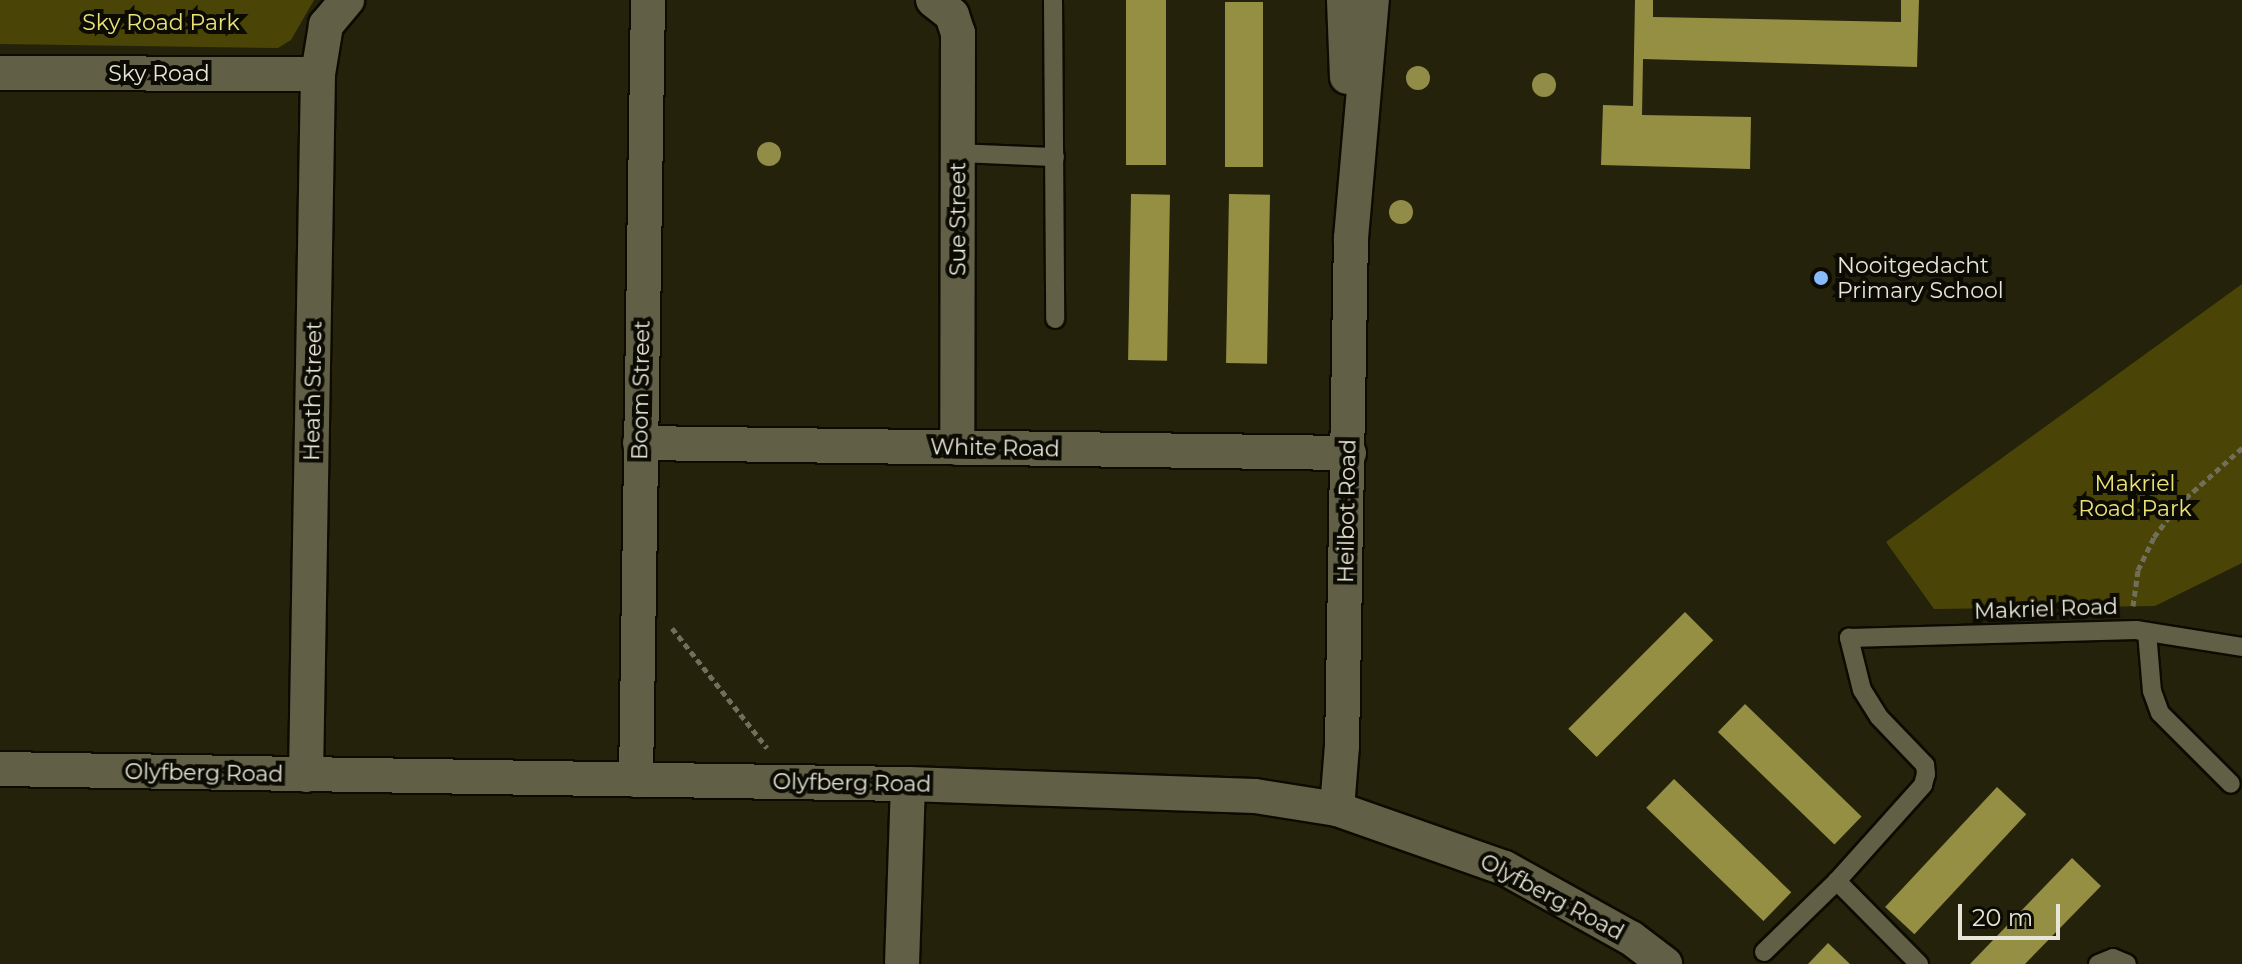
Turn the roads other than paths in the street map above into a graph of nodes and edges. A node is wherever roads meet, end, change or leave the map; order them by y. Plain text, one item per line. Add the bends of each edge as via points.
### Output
1 (648, 0) edge
2 (933, 0) edge
3 (1053, 0) edge
4 (1344, 0) edge
5 (1372, 0) edge
6 (341, 6) edge
7 (0, 73) edge
8 (318, 74) junction
9 (958, 153) junction
10 (1055, 157) junction
11 (1353, 213) junction
12 (1055, 319) dead end
13 (640, 443) junction
14 (957, 448) junction
15 (1349, 453) junction
16 (2142, 631) junction
17 (2242, 647) edge
18 (0, 769) edge
19 (306, 775) junction
20 (636, 780) junction
21 (908, 784) junction
22 (2231, 784) dead end
23 (1337, 809) junction
24 (1837, 881) junction
25 (1764, 952) dead end
26 (902, 964) edge
27 (1665, 964) edge
28 (1919, 964) edge
29 (2098, 964) edge
30 (2127, 964) edge

1 - 13 street, Boom Street
2 - 9 street, Sue Street via 952,15 958,33
3 - 10 lane
4 - 11 street, Heilbot Road
5 - 11 street, Heilbot Road
6 - 8 street, Heath Street via 321,43
7 - 8 street, Sky Road
8 - 19 street, Heath Street
9 - 10 lane
9 - 14 street, Sue Street
10 - 12 lane
11 - 15 street, Heilbot Road
13 - 14 street, White Road
13 - 20 street, Boom Street
14 - 15 street, White Road
15 - 23 street, Heilbot Road
16 - 17 lane, Makriel Road
16 - 22 lane via 2160,713
16 - 24 lane, Makriel Road via 1849,638 1862,690 1879,717 1925,765 1926,774 1923,785
18 - 19 street, Olyfberg Road
19 - 20 street, Olyfberg Road
20 - 21 street, Olyfberg Road
21 - 23 street, Olyfberg Road via 1255,796
21 - 26 street
23 - 27 street, Olyfberg Road via 1505,868 1631,938
24 - 25 lane
24 - 28 lane
29 - 30 lane via 2113,958

